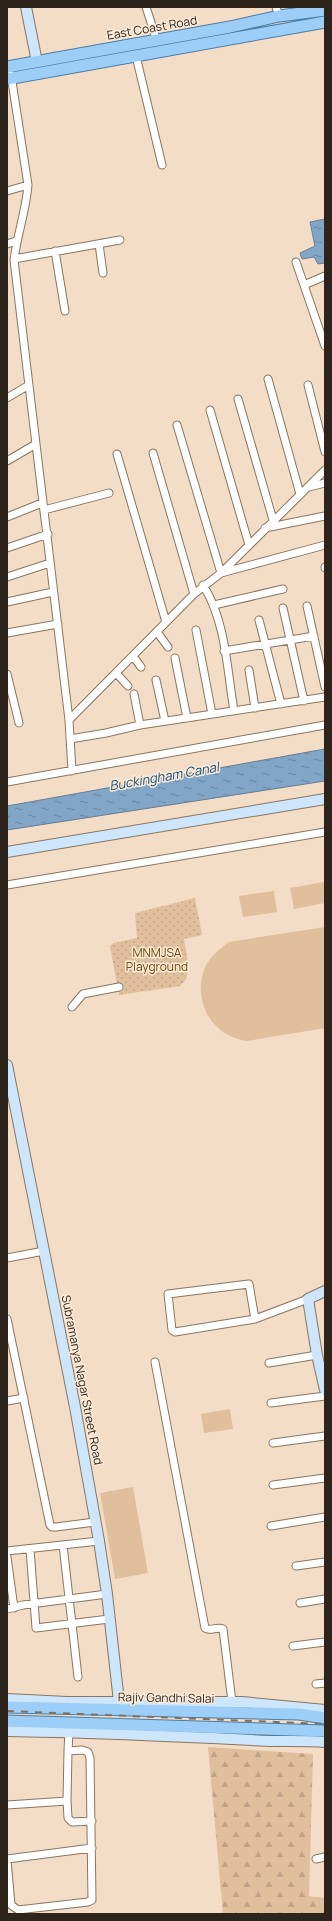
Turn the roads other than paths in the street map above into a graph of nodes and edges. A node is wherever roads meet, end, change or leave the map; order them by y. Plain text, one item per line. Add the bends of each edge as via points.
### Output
1 (26, 7) edge
2 (146, 7) edge
3 (325, 10) edge
4 (277, 12) edge
5 (325, 22) edge
6 (157, 41) junction
7 (136, 56) junction
8 (37, 62) junction
9 (9, 73) edge
10 (162, 165) dead end
11 (28, 185) junction
12 (7, 191) edge
13 (120, 240) dead end
14 (16, 241) junction
15 (7, 244) edge
16 (99, 244) junction
17 (55, 251) junction
18 (14, 259) junction
19 (296, 262) dead end
20 (103, 273) dead end
21 (325, 276) edge
22 (304, 285) junction
23 (65, 311) dead end
24 (325, 346) edge
25 (268, 379) dead end
26 (29, 385) junction
27 (308, 385) dead end
28 (7, 398) edge
29 (238, 399) dead end
30 (210, 410) dead end
31 (176, 425) dead end
32 (36, 444) junction
33 (325, 452) edge
34 (117, 454) dead end
35 (154, 454) dead end
36 (7, 461) edge
37 (325, 470) edge
38 (325, 483) edge
39 (309, 487) junction
40 (109, 492) dead end
41 (300, 494) junction
42 (43, 506) junction
43 (325, 516) edge
44 (7, 517) edge
45 (273, 520) junction
46 (265, 528) junction
47 (48, 534) junction
48 (249, 545) junction
49 (325, 545) edge
50 (7, 548) edge
51 (50, 563) junction
52 (221, 573) junction
53 (7, 577) edge
54 (203, 585) junction
55 (283, 589) dead end
56 (53, 592) junction
57 (194, 594) junction
58 (7, 602) edge
59 (214, 605) junction
60 (307, 606) dead end
61 (283, 608) dead end
62 (259, 620) dead end
63 (166, 622) junction
64 (58, 624) junction
65 (196, 630) dead end
66 (157, 632) junction
67 (7, 634) edge
68 (314, 636) junction
69 (290, 640) junction
70 (266, 644) junction
71 (168, 647) dead end
72 (224, 651) junction
73 (133, 656) junction
74 (175, 658) dead end
75 (141, 667) dead end
76 (249, 670) dead end
77 (116, 673) junction
78 (7, 674) edge
79 (156, 680) dead end
80 (128, 686) dead end
81 (325, 687) edge
82 (134, 694) dead end
83 (325, 697) edge
84 (304, 701) junction
85 (281, 704) junction
86 (255, 708) junction
87 (234, 711) junction
88 (212, 714) junction
89 (187, 718) junction
90 (69, 720) junction
91 (165, 721) junction
92 (19, 723) dead end
93 (140, 725) junction
94 (325, 725) edge
95 (70, 739) junction
96 (72, 770) junction
97 (7, 782) edge
98 (325, 799) edge
99 (325, 832) edge
100 (7, 852) edge
101 (7, 885) edge
102 (119, 987) dead end
103 (72, 1007) dead end
104 (7, 1068) edge
105 (44, 1251) junction
106 (7, 1258) edge
107 (325, 1291) edge
108 (308, 1299) junction
109 (7, 1319) edge
110 (255, 1319) junction
111 (317, 1355) junction
112 (155, 1362) dead end
113 (269, 1363) dead end
114 (325, 1390) edge
115 (325, 1396) edge
116 (24, 1398) junction
117 (7, 1401) edge
118 (271, 1402) dead end
119 (325, 1436) edge
120 (273, 1443) dead end
121 (325, 1478) edge
122 (273, 1485) dead end
123 (325, 1517) edge
124 (96, 1522) junction
125 (271, 1526) dead end
126 (99, 1541) junction
127 (63, 1545) junction
128 (30, 1549) junction
129 (7, 1551) edge
130 (7, 1557) edge
131 (325, 1562) edge
132 (296, 1566) dead end
133 (107, 1594) junction
134 (69, 1599) junction
135 (325, 1599) edge
136 (35, 1603) junction
137 (300, 1603) dead end
138 (10, 1609) edge
139 (110, 1619) junction
140 (72, 1623) junction
141 (325, 1642) edge
142 (293, 1646) dead end
143 (78, 1677) dead end
144 (325, 1683) edge
145 (316, 1684) dead end
146 (7, 1699) edge
147 (232, 1702) junction
148 (118, 1706) junction
149 (7, 1708) edge
150 (325, 1710) edge
151 (325, 1718) edge
152 (7, 1721) edge
153 (7, 1731) edge
154 (69, 1731) junction
155 (325, 1731) edge
156 (325, 1742) edge
157 (68, 1751) junction
158 (67, 1801) junction
159 (7, 1805) edge
160 (92, 1822) junction
161 (92, 1848) junction
162 (325, 1857) edge
163 (7, 1859) edge
164 (316, 1859) dead end

1 - 8 street
2 - 6 street
3 - 4 main road, East Coast Road
4 - 6 main road, East Coast Road
5 - 7 main road, East Coast Road
6 - 8 main road, East Coast Road
7 - 9 main road, East Coast Road
7 - 10 street
8 - 9 main road, East Coast Road
9 - 11 street
11 - 12 street
11 - 14 street via 25,211
13 - 16 street
14 - 15 street
14 - 18 street
16 - 17 street
16 - 20 street
17 - 18 street
17 - 23 street
18 - 26 street
19 - 22 street
21 - 22 street
22 - 24 street
25 - 41 street
26 - 28 street
26 - 32 street
27 - 33 street
29 - 45 street
30 - 48 street
31 - 52 street
32 - 36 street
32 - 42 street
34 - 63 street
35 - 57 street
37 - 39 street
38 - 39 street
39 - 41 street
40 - 42 street
41 - 45 street
42 - 44 street
42 - 47 street
43 - 46 street
45 - 46 street
46 - 48 street
47 - 50 street
47 - 51 street
48 - 52 street
49 - 52 street
51 - 53 street
51 - 56 street
52 - 54 street
54 - 57 street
54 - 59 street
55 - 59 street
56 - 58 street
56 - 64 street
57 - 63 street
59 - 72 street
60 - 68 street
61 - 69 street
62 - 70 street
63 - 66 street
64 - 67 street
64 - 90 street
65 - 88 street
66 - 71 street
66 - 73 street
68 - 69 street
68 - 81 street
69 - 70 street
69 - 84 street
70 - 72 street
70 - 85 street
72 - 87 street
73 - 75 street
73 - 77 street
74 - 89 street
76 - 86 street
77 - 80 street
77 - 90 street
78 - 92 street
79 - 91 street
82 - 93 street
83 - 84 street
84 - 85 street
85 - 86 street
86 - 87 street
87 - 88 street
88 - 89 street
89 - 91 street
90 - 95 street
91 - 93 street
93 - 95 street
94 - 96 street
95 - 96 street
96 - 97 street
98 - 100 street
99 - 101 street
102 - 103 street via 83,994
104 - 105 street, Subramanya Nagar Street Road
105 - 106 street
105 - 124 street, Subramanya Nagar Street Road
107 - 108 street
108 - 110 street
108 - 111 street
109 - 116 street
110 - 110 street via 175,1332 172,1330 168,1294 249,1284
111 - 113 street
111 - 114 street
112 - 147 street via 205,1628 223,1629
115 - 118 street
116 - 117 street
116 - 124 street via 50,1525 56,1527
119 - 120 street
121 - 122 street
123 - 125 street
124 - 126 street, Subramanya Nagar Street Road
126 - 127 street
126 - 133 street, Subramanya Nagar Street Road
127 - 128 street
127 - 134 street
128 - 129 street
128 - 136 street
130 - 138 street
131 - 132 street
133 - 134 street
133 - 139 street, Subramanya Nagar Street Road
134 - 136 street
134 - 140 street
135 - 137 street
136 - 138 street
136 - 140 street via 36,1628
139 - 140 street
139 - 148 street, Subramanya Nagar Street Road
140 - 143 street
141 - 142 street
144 - 145 street
146 - 148 street
147 - 148 street
147 - 150 street
148 - 149 main road, Rajiv Gandhi Salai
148 - 151 main road, Rajiv Gandhi Salai via 299,1714
152 - 155 main road
153 - 154 street
154 - 156 street
154 - 157 street
157 - 158 street
157 - 160 street via 88,1752
158 - 159 street
158 - 160 street via 68,1818 72,1822
160 - 161 street
161 - 163 street
161 - 163 street via 93,1895 92,1900 88,1902 18,1910 14,1908 11,1905
162 - 164 street

